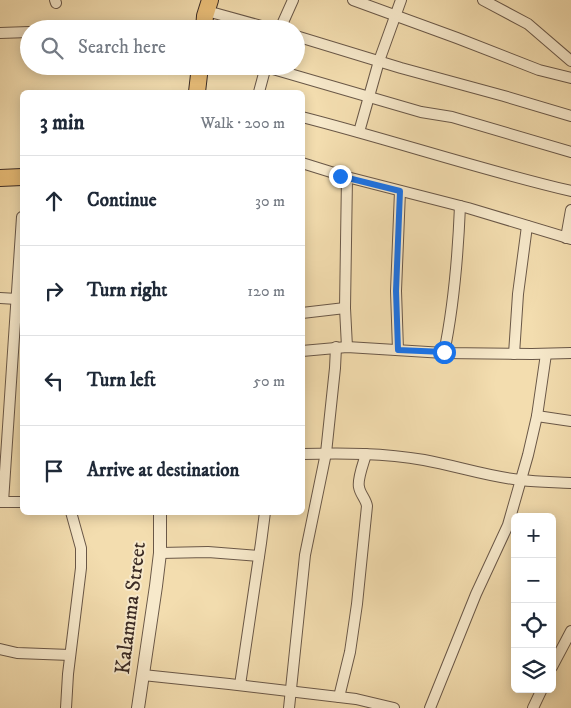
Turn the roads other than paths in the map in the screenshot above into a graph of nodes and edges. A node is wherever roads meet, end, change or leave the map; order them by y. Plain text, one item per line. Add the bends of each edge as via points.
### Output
1 (293, 0) edge
2 (353, 0) edge
3 (401, 0) edge
4 (483, 0) edge
5 (208, 6) edge
6 (396, 16) junction
7 (206, 20) edge
8 (247, 20) edge
9 (284, 20) edge
10 (20, 32) edge
11 (0, 33) edge
12 (305, 39) edge
13 (571, 61) edge
14 (379, 62) junction
15 (200, 75) edge
16 (264, 75) edge
17 (294, 75) edge
18 (571, 78) edge
19 (199, 90) edge
20 (260, 90) edge
21 (369, 96) junction
22 (571, 116) edge
23 (305, 118) edge
24 (358, 132) junction
25 (571, 152) edge
26 (305, 164) edge
27 (20, 177) edge
28 (347, 177) junction
29 (0, 178) edge
30 (400, 191) junction
31 (571, 191) edge
32 (460, 206) junction
33 (571, 210) edge
34 (527, 226) junction
35 (568, 238) edge
36 (20, 250) edge
37 (0, 298) edge
38 (17, 299) junction
39 (345, 308) junction
40 (305, 313) edge
41 (336, 347) junction
42 (347, 347) junction
43 (398, 350) junction
44 (305, 351) edge
45 (444, 352) junction
46 (571, 353) edge
47 (514, 354) junction
48 (546, 354) junction
49 (537, 416) junction
50 (571, 421) edge
51 (305, 454) edge
52 (326, 454) junction
53 (366, 454) junction
54 (521, 480) junction
55 (571, 484) edge
56 (2, 502) edge
57 (20, 502) edge
58 (72, 515) edge
59 (160, 515) edge
60 (265, 515) edge
61 (160, 553) junction
62 (259, 556) junction
63 (571, 631) edge
64 (0, 649) edge
65 (70, 655) junction
66 (556, 659) edge
67 (143, 675) junction
68 (240, 685) junction
69 (291, 692) junction
70 (540, 693) edge
71 (339, 697) junction
72 (66, 708) edge
73 (138, 708) edge
74 (289, 708) edge
75 (394, 708) edge
76 (430, 708) edge
77 (533, 708) edge

1 - 9 street
2 - 6 street
3 - 6 street
4 - 13 street via 528,24
5 - 7 main road
5 - 8 street
6 - 14 street
6 - 18 street via 539,70
10 - 11 street
12 - 14 street
14 - 21 street
14 - 22 street
15 - 19 main road
16 - 20 street
17 - 21 street
21 - 24 street
21 - 25 street
23 - 24 street
24 - 31 street
26 - 28 street
27 - 29 main road
28 - 30 street
28 - 39 street
30 - 32 street
30 - 43 street via 396,291
32 - 34 street
32 - 45 street
33 - 35 street
34 - 35 street
34 - 47 street
36 - 38 street
37 - 38 street
38 - 56 street
39 - 40 street
39 - 42 street
41 - 42 street
41 - 44 street
41 - 52 street
42 - 43 street
43 - 45 street
45 - 47 street
46 - 48 street
47 - 48 street
48 - 49 street
49 - 50 street
49 - 54 street
51 - 52 street
52 - 53 street
52 - 69 street via 305,555
53 - 54 street via 425,460
53 - 71 street via 358,484 367,506 359,587 350,652
54 - 55 street
54 - 76 street via 508,525
56 - 57 street
58 - 65 street via 81,548 81,568
59 - 61 street, Kalamma Street
60 - 62 street
61 - 62 street
61 - 67 street, Kalamma Street
62 - 68 street
63 - 66 street
64 - 65 street via 17,653
65 - 72 street
67 - 68 street
67 - 73 street, Kalamma Street
68 - 69 street
69 - 71 street
69 - 74 street
70 - 77 street
71 - 75 street

